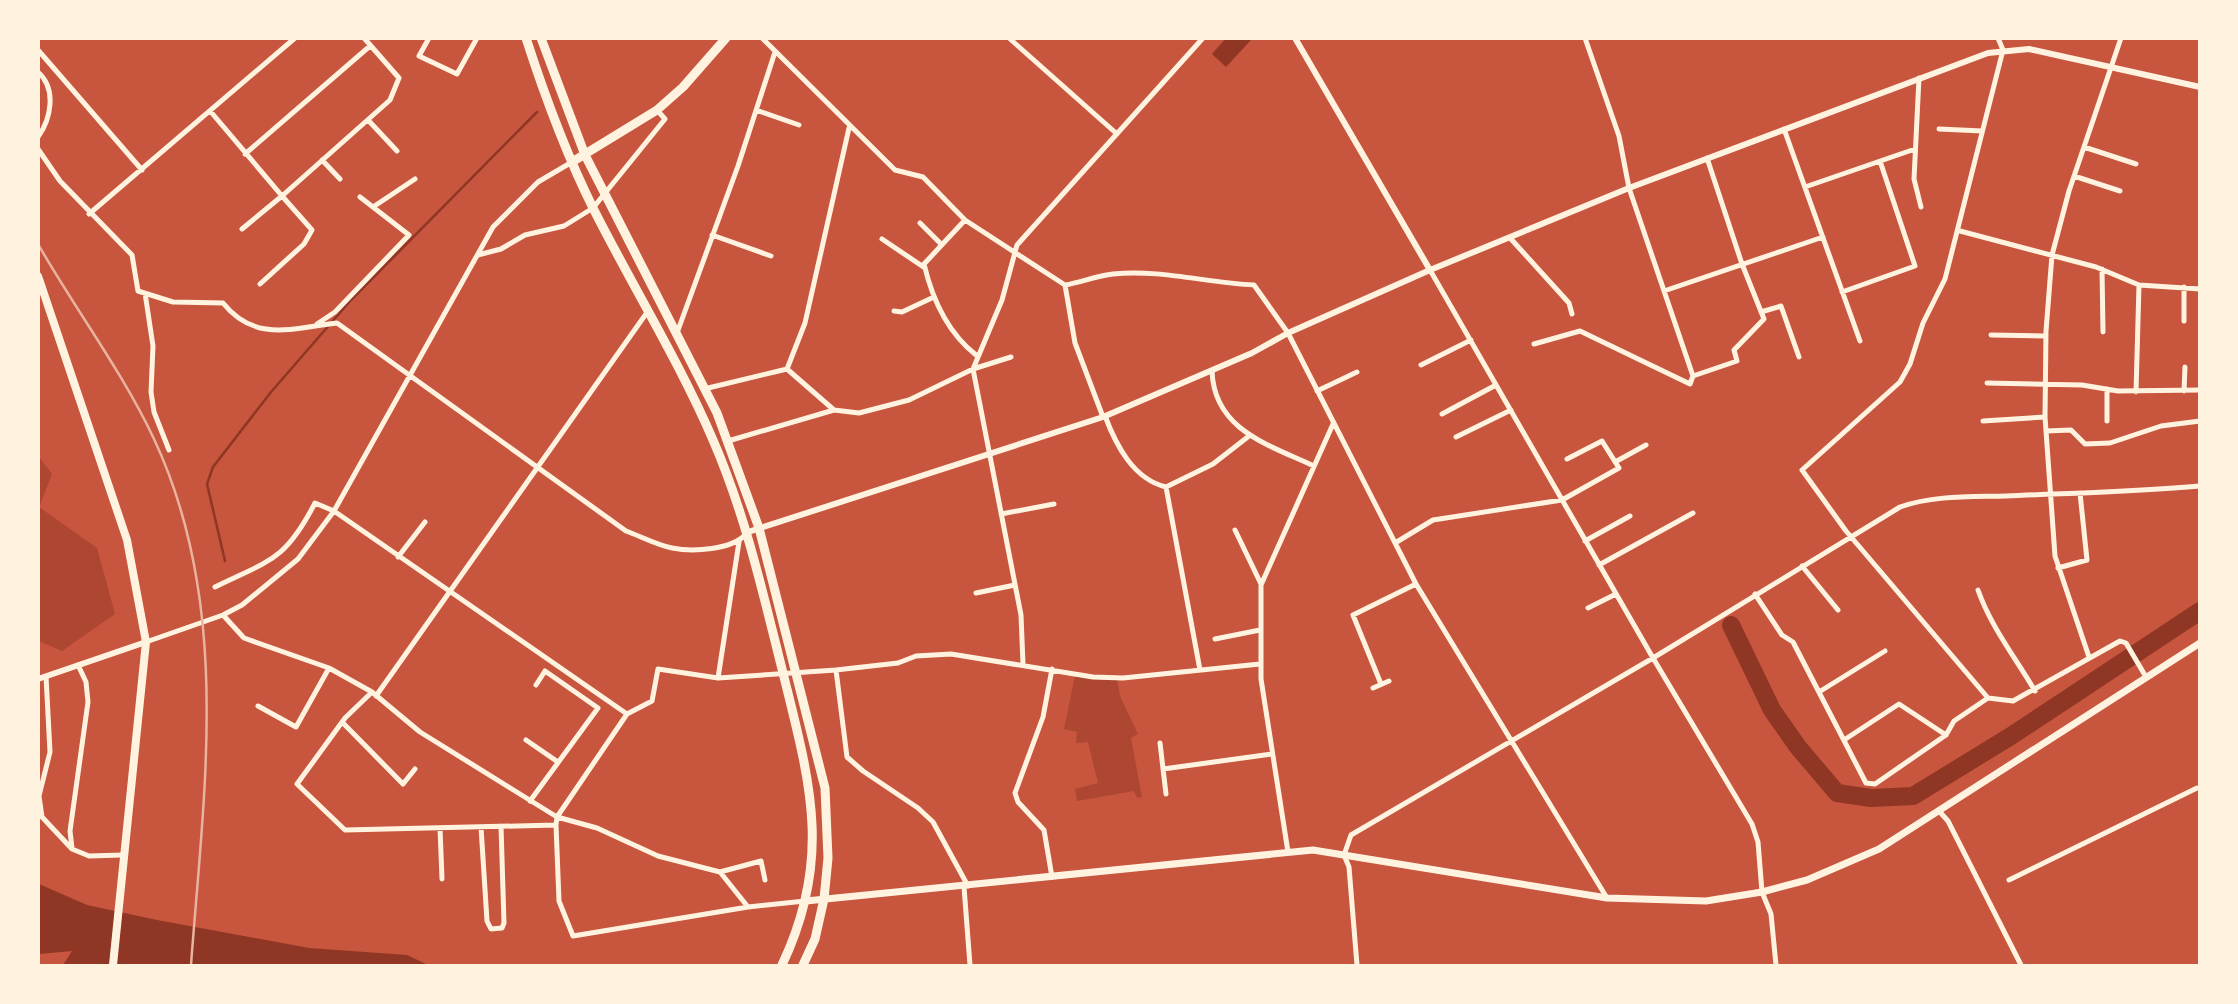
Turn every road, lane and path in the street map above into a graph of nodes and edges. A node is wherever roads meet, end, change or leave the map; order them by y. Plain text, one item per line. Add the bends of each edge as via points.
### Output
1 (295, 38) edge
2 (364, 38) edge
3 (429, 38) edge
4 (477, 38) edge
5 (526, 38) edge
6 (541, 38) edge
7 (726, 38) edge
8 (762, 38) edge
9 (1009, 38) edge
10 (1203, 38) edge
11 (1295, 38) edge
12 (1585, 38) edge
13 (1998, 38) edge
14 (2121, 38) edge
15 (370, 46) junction
16 (38, 50) edge
17 (2003, 50) junction
18 (775, 52) junction
19 (2110, 66) junction
20 (38, 72) edge
21 (1919, 78) junction
22 (2200, 87) edge
23 (657, 110) junction
24 (756, 110) junction
25 (211, 112) junction
26 (368, 120) junction
27 (799, 125) dead end
28 (849, 128) junction
29 (1784, 128) junction
30 (1939, 130) dead end
31 (1982, 131) junction
32 (1117, 134) junction
33 (38, 137) edge
34 (2084, 147) junction
35 (38, 149) edge
36 (1915, 149) junction
37 (397, 151) dead end
38 (245, 154) junction
39 (585, 155) junction
40 (1707, 158) junction
41 (323, 160) junction
42 (1880, 161) junction
43 (572, 162) junction
44 (2136, 164) dead end
45 (142, 170) junction
46 (2074, 176) junction
47 (340, 179) dead end
48 (415, 179) dead end
49 (1805, 187) junction
50 (1629, 188) junction
51 (2120, 191) dead end
52 (604, 193) junction
53 (282, 196) junction
54 (360, 197) dead end
55 (373, 207) junction
56 (1921, 207) dead end
57 (593, 208) junction
58 (89, 214) junction
59 (965, 220) junction
60 (920, 223) dead end
61 (243, 229) dead end
62 (1960, 231) junction
63 (712, 235) junction
64 (1822, 237) junction
65 (882, 239) dead end
66 (1511, 239) junction
67 (941, 244) junction
68 (1016, 251) junction
69 (477, 255) junction
70 (2052, 255) junction
71 (771, 256) dead end
72 (1742, 264) junction
73 (925, 268) junction
74 (2102, 269) junction
75 (1430, 270) junction
76 (38, 276) edge
77 (260, 284) dead end
78 (1065, 285) junction
79 (2139, 285) junction
80 (2184, 287) junction
81 (2200, 289) edge
82 (1664, 291) junction
83 (1842, 292) junction
84 (145, 293) junction
85 (934, 297) junction
86 (648, 311) junction
87 (894, 312) dead end
88 (1761, 312) junction
89 (1572, 314) dead end
90 (2184, 321) dead end
91 (314, 326) junction
92 (2103, 332) dead end
93 (677, 333) junction
94 (1288, 333) junction
95 (1992, 335) dead end
96 (2046, 336) junction
97 (1471, 340) junction
98 (1860, 341) dead end
99 (1534, 344) dead end
100 (976, 355) junction
101 (1011, 357) dead end
102 (1799, 357) dead end
103 (1421, 365) dead end
104 (2185, 367) dead end
105 (788, 369) junction
106 (973, 369) junction
107 (1212, 371) junction
108 (1357, 372) dead end
109 (1693, 376) junction
110 (411, 378) junction
111 (1987, 383) dead end
112 (2044, 383) junction
113 (1496, 385) junction
114 (705, 388) junction
115 (2108, 389) junction
116 (2200, 390) edge
117 (1317, 391) junction
118 (2184, 391) junction
119 (2136, 392) junction
120 (834, 410) junction
121 (1511, 411) junction
122 (1441, 414) dead end
123 (1104, 416) junction
124 (2045, 417) junction
125 (1983, 421) dead end
126 (2107, 421) dead end
127 (2200, 421) edge
128 (1333, 424) junction
129 (2046, 431) junction
130 (1248, 436) junction
131 (1456, 437) dead end
132 (728, 441) junction
133 (1646, 445) dead end
134 (169, 450) dead end
135 (990, 453) junction
136 (1567, 459) dead end
137 (1615, 462) junction
138 (537, 465) junction
139 (1314, 466) junction
140 (2200, 485) edge
141 (1166, 487) junction
142 (2080, 493) junction
143 (2050, 494) junction
144 (1562, 500) junction
145 (1054, 504) dead end
146 (334, 512) junction
147 (1693, 513) dead end
148 (1001, 514) junction
149 (1630, 516) dead end
150 (425, 522) dead end
151 (760, 528) junction
152 (1234, 530) dead end
153 (748, 532) junction
154 (1852, 537) junction
155 (1586, 541) junction
156 (739, 542) junction
157 (1395, 543) junction
158 (398, 557) junction
159 (1600, 565) junction
160 (1802, 566) junction
161 (2058, 568) junction
162 (1416, 584) junction
163 (1015, 585) junction
164 (1261, 585) junction
165 (215, 587) dead end
166 (1978, 590) dead end
167 (449, 591) junction
168 (976, 593) dead end
169 (1616, 594) junction
170 (1755, 594) junction
171 (1588, 608) dead end
172 (1838, 610) dead end
173 (223, 615) junction
174 (1260, 630) junction
175 (1215, 639) dead end
176 (146, 642) junction
177 (2200, 643) edge
178 (1885, 652) dead end
179 (2089, 657) junction
180 (1653, 658) junction
181 (1023, 664) junction
182 (1260, 664) junction
183 (78, 665) junction
184 (329, 668) junction
185 (1052, 669) junction
186 (836, 670) junction
187 (1200, 670) junction
188 (795, 673) junction
189 (783, 674) junction
190 (2146, 677) junction
191 (42, 678) edge
192 (718, 678) junction
193 (1390, 681) dead end
194 (1381, 684) junction
195 (536, 685) dead end
196 (1373, 688) dead end
197 (2035, 691) junction
198 (1819, 692) junction
199 (374, 694) junction
200 (1988, 698) junction
201 (258, 706) dead end
202 (627, 714) junction
203 (342, 722) junction
204 (1946, 735) junction
205 (526, 740) dead end
206 (1844, 740) junction
207 (1512, 741) junction
208 (1160, 743) dead end
209 (1272, 754) junction
210 (558, 762) junction
211 (415, 769) dead end
212 (1163, 769) junction
213 (2197, 788) dead end
214 (1166, 794) dead end
215 (530, 801) junction
216 (1939, 811) junction
217 (557, 817) junction
218 (556, 825) junction
219 (501, 826) junction
220 (481, 827) junction
221 (440, 828) junction
222 (72, 849) junction
223 (122, 850) junction
224 (1288, 852) junction
225 (1344, 855) junction
226 (720, 872) junction
227 (1052, 877) junction
228 (442, 879) dead end
229 (765, 880) dead end
230 (2009, 880) dead end
231 (966, 887) junction
232 (1762, 892) junction
233 (1607, 898) junction
234 (824, 899) junction
235 (806, 901) junction
236 (748, 907) junction
237 (113, 965) edge
238 (782, 965) edge
239 (803, 965) edge
240 (970, 965) edge
241 (1357, 965) edge
242 (1776, 965) edge
243 (2021, 965) edge

1 - 25 street
2 - 15 street
3 - 4 street via 419,56 457,75
5 - 43 highway
6 - 39 highway
7 - 23 highway
8 - 18 street
9 - 32 street
10 - 32 street
11 - 75 street
12 - 50 street via 1619,136
13 - 17 street
14 - 19 street
15 - 26 street via 399,78 390,100
15 - 38 street
16 - 45 street
17 - 19 street via 2029,49
17 - 21 street
17 - 31 street
18 - 24 street
18 - 28 street
19 - 22 street
19 - 34 street
20 - 33 street via 46,80 50,113
21 - 29 street
21 - 36 street
23 - 39 highway
23 - 52 street via 665,119
24 - 27 street
24 - 63 street
25 - 38 street
25 - 45 street
26 - 37 street
26 - 41 street
28 - 59 street via 895,170 923,177
28 - 105 street via 805,323
29 - 40 street
29 - 49 street
30 - 31 street
31 - 62 street
32 - 68 street
34 - 44 street
34 - 46 street
35 - 58 street
36 - 42 street
36 - 56 street via 1914,179
38 - 53 street
39 - 43 highway
39 - 52 highway
40 - 50 street
40 - 72 street
41 - 47 street
41 - 53 street
42 - 49 street
42 - 83 street via 1915,266
43 - 57 highway
43 - 69 street via 512,204
45 - 58 street
46 - 51 street
46 - 70 street
48 - 55 street
49 - 64 street
50 - 66 street
50 - 82 street
52 - 57 street
52 - 93 highway
53 - 61 street
53 - 77 street via 312,230 304,244
54 - 55 street
55 - 91 street via 409,235 335,312
57 - 69 street via 564,226 525,235 501,249
57 - 86 highway
58 - 84 street via 132,255 138,291
59 - 67 street
59 - 68 street
60 - 67 street
62 - 70 street
62 - 154 street via 1945,279 1900,382 1802,470
63 - 71 street
63 - 93 street
64 - 72 street
64 - 83 street
65 - 73 street
66 - 75 street
66 - 89 street via 1569,303
67 - 73 street
68 - 78 street
68 - 100 street via 1002,300
69 - 110 street
70 - 74 street
70 - 96 street
72 - 82 street
72 - 88 street
73 - 85 street
74 - 79 street
74 - 92 street
75 - 94 street
75 - 97 street
76 - 176 main road via 127,540
78 - 94 street via 1114,274 1254,285
78 - 123 street via 1075,343
79 - 80 street
79 - 119 street
80 - 81 street
80 - 90 street
82 - 109 street
83 - 98 street
84 - 91 street via 173,302 223,303 256,328
84 - 134 street via 153,346 154,412
85 - 87 street
85 - 100 street via 964,345
86 - 138 street
86 - 153 highway via 713,438
88 - 102 street via 1781,306
88 - 109 street via 1764,319 1734,350 1737,361
91 - 110 street via 337,323
93 - 114 highway
94 - 107 street
94 - 117 street
95 - 96 street
96 - 112 street
97 - 103 street
97 - 113 street
99 - 109 street via 1580,331 1690,384
100 - 106 street
101 - 106 street
104 - 118 street
105 - 114 street
105 - 120 street
106 - 120 street via 908,400 859,413
106 - 135 street
107 - 123 street
107 - 130 street via 1225,414
108 - 117 street
110 - 138 street
110 - 146 street
111 - 112 street
112 - 115 street
112 - 124 street
113 - 121 street
113 - 122 street
114 - 132 highway
115 - 119 street
115 - 126 street
116 - 118 street
117 - 128 street
118 - 119 street
120 - 132 street
121 - 131 street
121 - 144 street
123 - 135 street
123 - 141 street via 1138,473
124 - 125 street
124 - 129 street
127 - 129 street via 2161,426 2110,443 2085,444 2071,430
128 - 139 street
128 - 157 street
129 - 143 street
130 - 139 street
130 - 141 street via 1213,464
132 - 151 highway
133 - 137 street
135 - 148 street
135 - 151 street
136 - 137 street via 1602,441
137 - 144 street via 1619,468
138 - 156 street via 625,531 672,548 701,549
138 - 167 street
139 - 164 street
140 - 142 street
141 - 187 street
142 - 143 street
142 - 161 street via 2087,560
143 - 154 street via 1920,500
143 - 161 street
144 - 155 street
144 - 157 street via 1433,520
145 - 148 street
146 - 158 street
146 - 165 street via 315,503 299,534 274,561
146 - 173 street via 298,559 268,586
147 - 159 street
148 - 163 street
149 - 155 street
150 - 158 street
151 - 153 street
151 - 188 highway
152 - 164 street
153 - 156 street
153 - 189 highway
154 - 160 street
154 - 200 street
155 - 159 street
156 - 192 street
157 - 162 street
158 - 167 street
159 - 169 street
160 - 170 street
160 - 172 street
161 - 179 street
162 - 194 street via 1353,615
162 - 207 street
163 - 168 street
163 - 181 street
164 - 174 street
166 - 197 street via 1989,620
167 - 199 street
167 - 202 street
169 - 171 street
169 - 180 street
170 - 180 street
170 - 198 street via 1782,635 1793,642
173 - 176 street
173 - 184 street via 244,638
174 - 175 street
174 - 182 street
176 - 183 street
176 - 223 main road
177 - 190 main road
178 - 198 street
179 - 190 street via 2120,641 2126,643
179 - 197 street
180 - 207 street
180 - 232 street via 1752,824
181 - 185 street
181 - 186 street via 932,654
182 - 187 street
182 - 209 street
183 - 191 street
183 - 222 street via 88,702 70,831
184 - 199 street
184 - 201 street via 296,727
185 - 187 street via 1123,678
185 - 227 street via 1043,717 1015,793 1044,830
186 - 188 street
186 - 231 street via 847,757 933,822
188 - 189 street
188 - 234 highway via 825,788 828,858
189 - 192 street
189 - 235 highway via 808,767 813,807 813,864
190 - 216 main road
191 - 222 street via 50,752 39,796 43,817
192 - 202 street via 658,669 652,701
193 - 194 street
194 - 196 street
195 - 210 street via 545,671 598,708
197 - 200 street via 2013,701
198 - 206 street
199 - 203 street
199 - 215 street via 420,732
200 - 204 street via 1954,721
202 - 217 street
203 - 211 street via 403,784
203 - 221 street via 297,784 345,830
204 - 206 street via 1899,704
204 - 206 street via 1875,784 1866,783
205 - 210 street
207 - 225 street via 1351,835
207 - 233 street
208 - 212 street
209 - 212 street
209 - 224 street
210 - 215 street
212 - 214 street
213 - 230 street
215 - 217 street
216 - 232 main road via 1850,863
216 - 243 street
217 - 218 street
217 - 226 street via 597,828 658,856
218 - 219 street
218 - 236 street via 559,901 573,936
219 - 220 street
219 - 220 street via 502,929 491,929 486,921
220 - 221 street
221 - 228 street
222 - 223 street via 89,856
223 - 237 main road
224 - 225 main road
224 - 227 main road
225 - 233 main road
225 - 241 street via 1349,867
226 - 229 street via 761,861
226 - 236 street
227 - 231 main road
231 - 234 main road
231 - 240 street
232 - 233 main road via 1706,901
232 - 242 street via 1771,914
234 - 235 main road
234 - 239 highway via 815,939
235 - 236 street
235 - 238 highway

